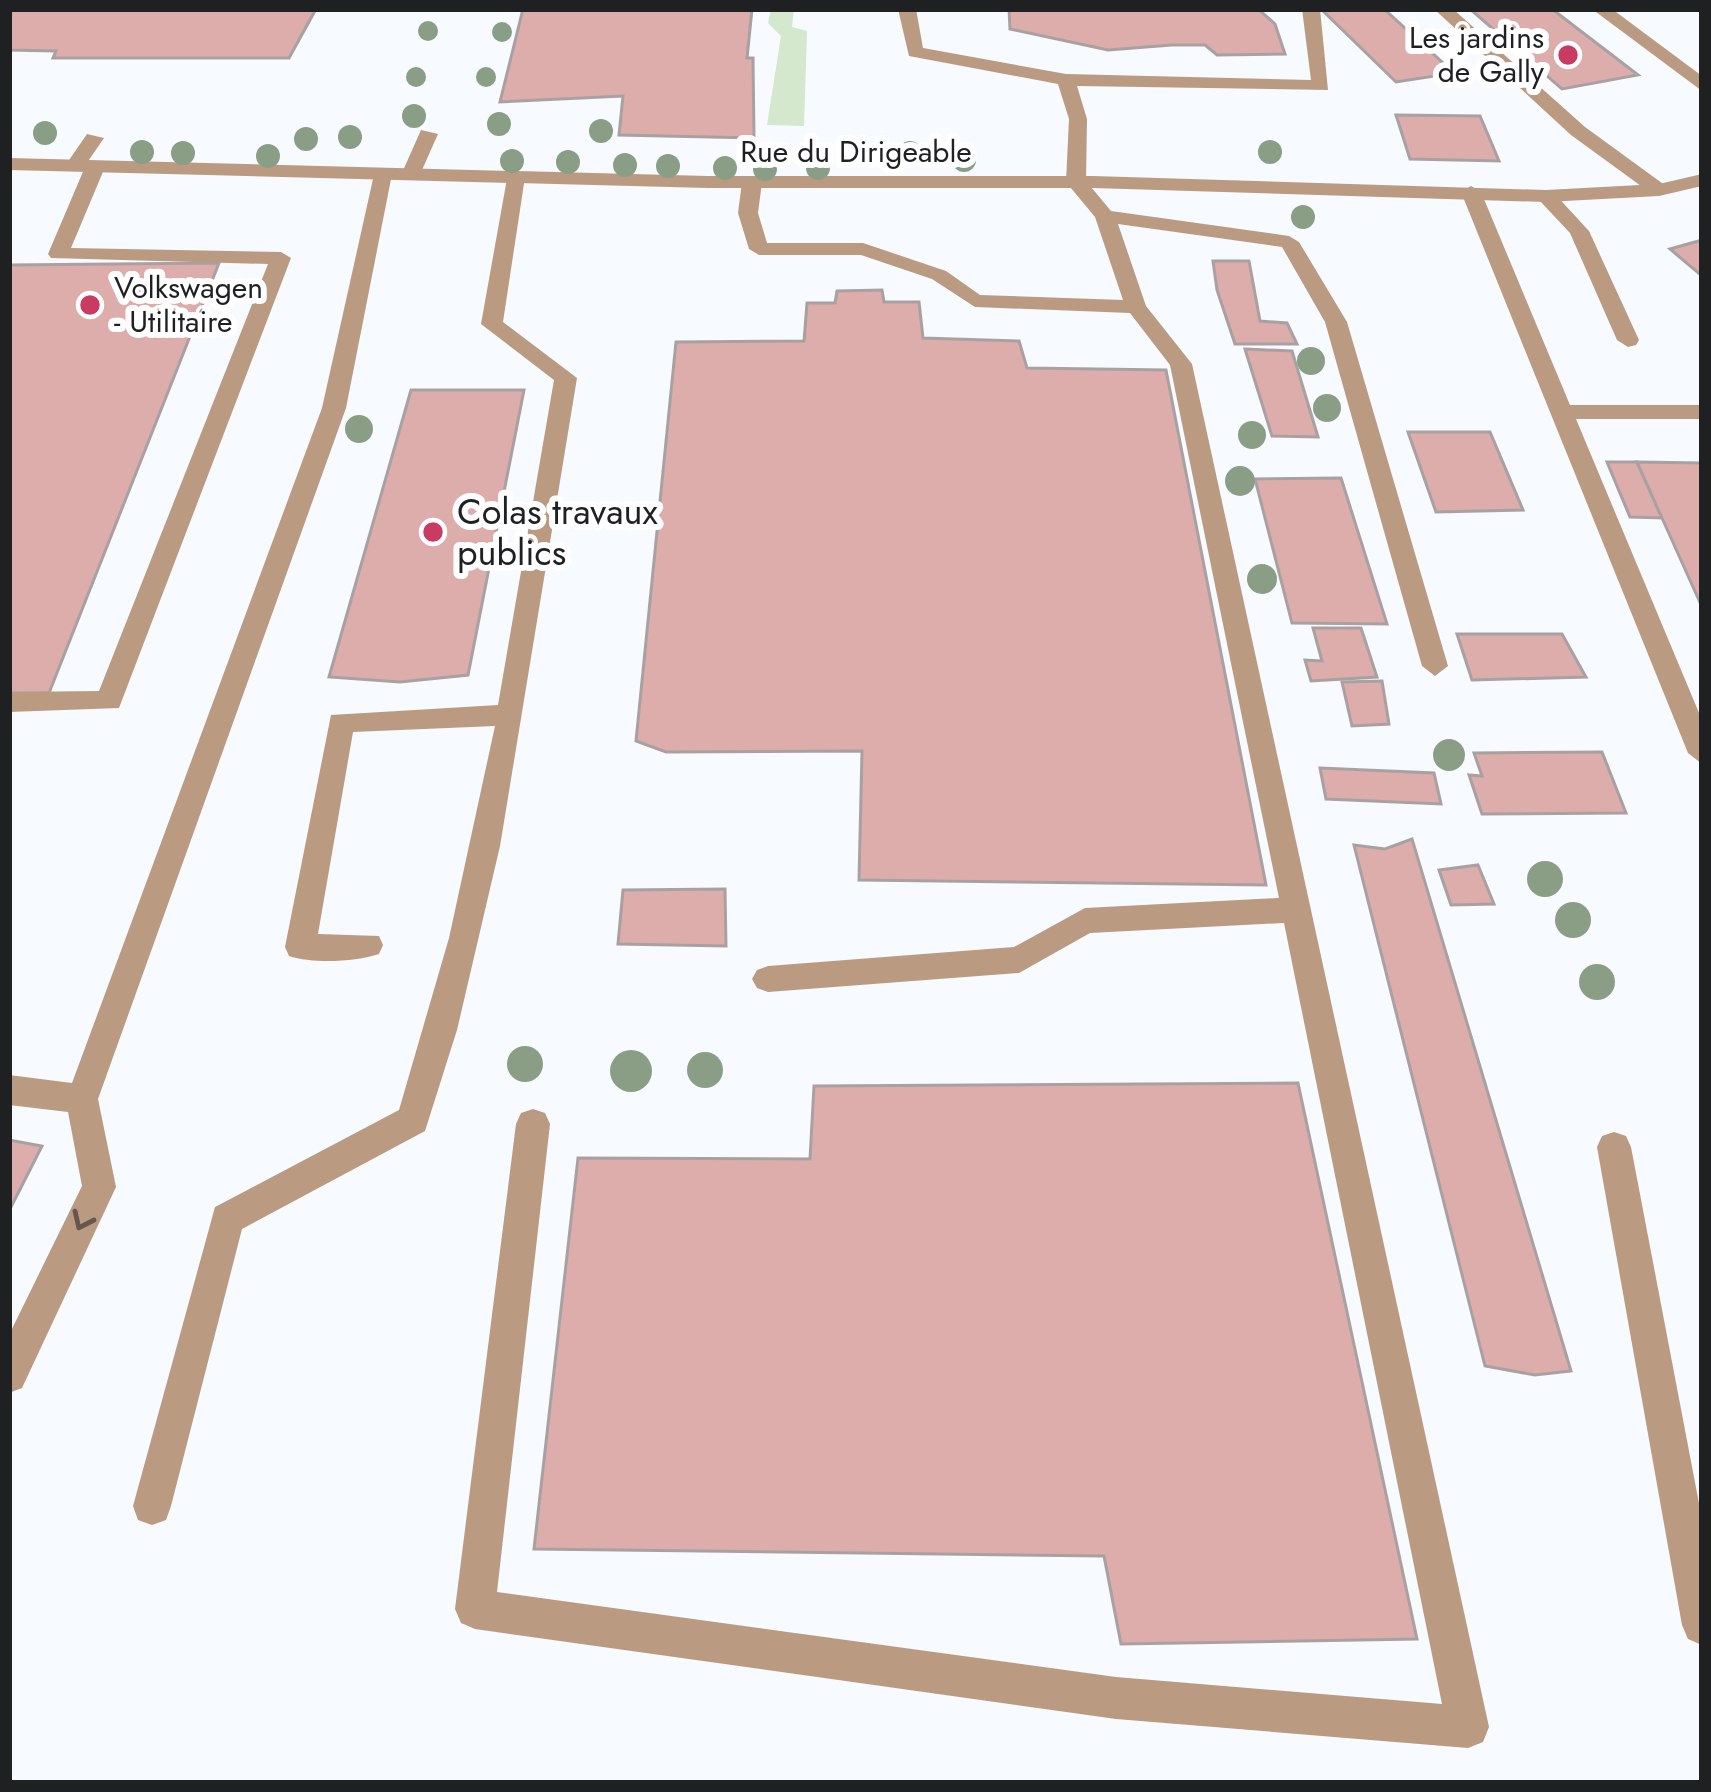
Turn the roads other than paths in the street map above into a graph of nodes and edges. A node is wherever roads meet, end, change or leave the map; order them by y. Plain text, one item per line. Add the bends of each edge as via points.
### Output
1 (907, 9) edge
2 (1311, 9) edge
3 (1443, 9) edge
4 (1600, 9) edge
5 (1066, 80) junction
6 (1702, 85) edge
7 (428, 134) dead end
8 (94, 138) dead end
9 (9, 164) edge
10 (85, 166) junction
11 (382, 174) junction
12 (412, 175) junction
13 (515, 177) junction
14 (1702, 180) edge
15 (752, 182) junction
16 (1076, 182) junction
17 (1659, 190) junction
18 (1471, 192) junction
19 (1546, 196) junction
20 (1105, 216) junction
21 (1136, 307) junction
22 (1628, 340) dead end
23 (1562, 412) junction
24 (1702, 412) edge
25 (1435, 666) dead end
26 (9, 702) edge
27 (510, 715) junction
28 (1702, 753) edge
29 (1297, 910) junction
30 (368, 945) dead end
31 (768, 980) dead end
32 (9, 1090) edge
33 (82, 1099) junction
34 (533, 1124) dead end
35 (1614, 1147) dead end
36 (9, 1375) edge
37 (152, 1506) dead end
38 (1702, 1624) edge

1 - 5 street via 915,52
2 - 5 street via 1321,86
3 - 17 street via 1578,130
4 - 6 street
5 - 16 street via 1078,119
7 - 12 street
8 - 10 street
9 - 10 street, Rue du Dirigeable
10 - 11 street, Rue du Dirigeable
10 - 26 street via 58,254 281,258 109,701
11 - 12 street, Rue du Dirigeable
11 - 33 street via 334,408
12 - 13 street, Rue du Dirigeable
13 - 15 street, Rue du Dirigeable
13 - 27 street via 492,324 566,378
14 - 17 street, Rue du Dirigeable
15 - 16 street, Rue du Dirigeable
15 - 21 street via 748,213 759,249 863,249 938,275 975,301
16 - 18 street, Rue du Dirigeable
16 - 20 street
17 - 19 street, Rue du Dirigeable
18 - 19 street, Rue du Dirigeable
18 - 23 street
19 - 22 street via 1579,231
20 - 21 street
20 - 25 street via 1288,242 1336,322
21 - 29 street via 1181,364
23 - 24 street
23 - 28 street
27 - 30 street via 341,722 300,946
27 - 37 street via 450,1010 413,1120 226,1219
29 - 31 street via 1085,920 1019,960
29 - 34 street via 1468,1727 1116,1698 475,1609
32 - 33 street
33 -> 36 street via 99,1187
35 - 38 street

